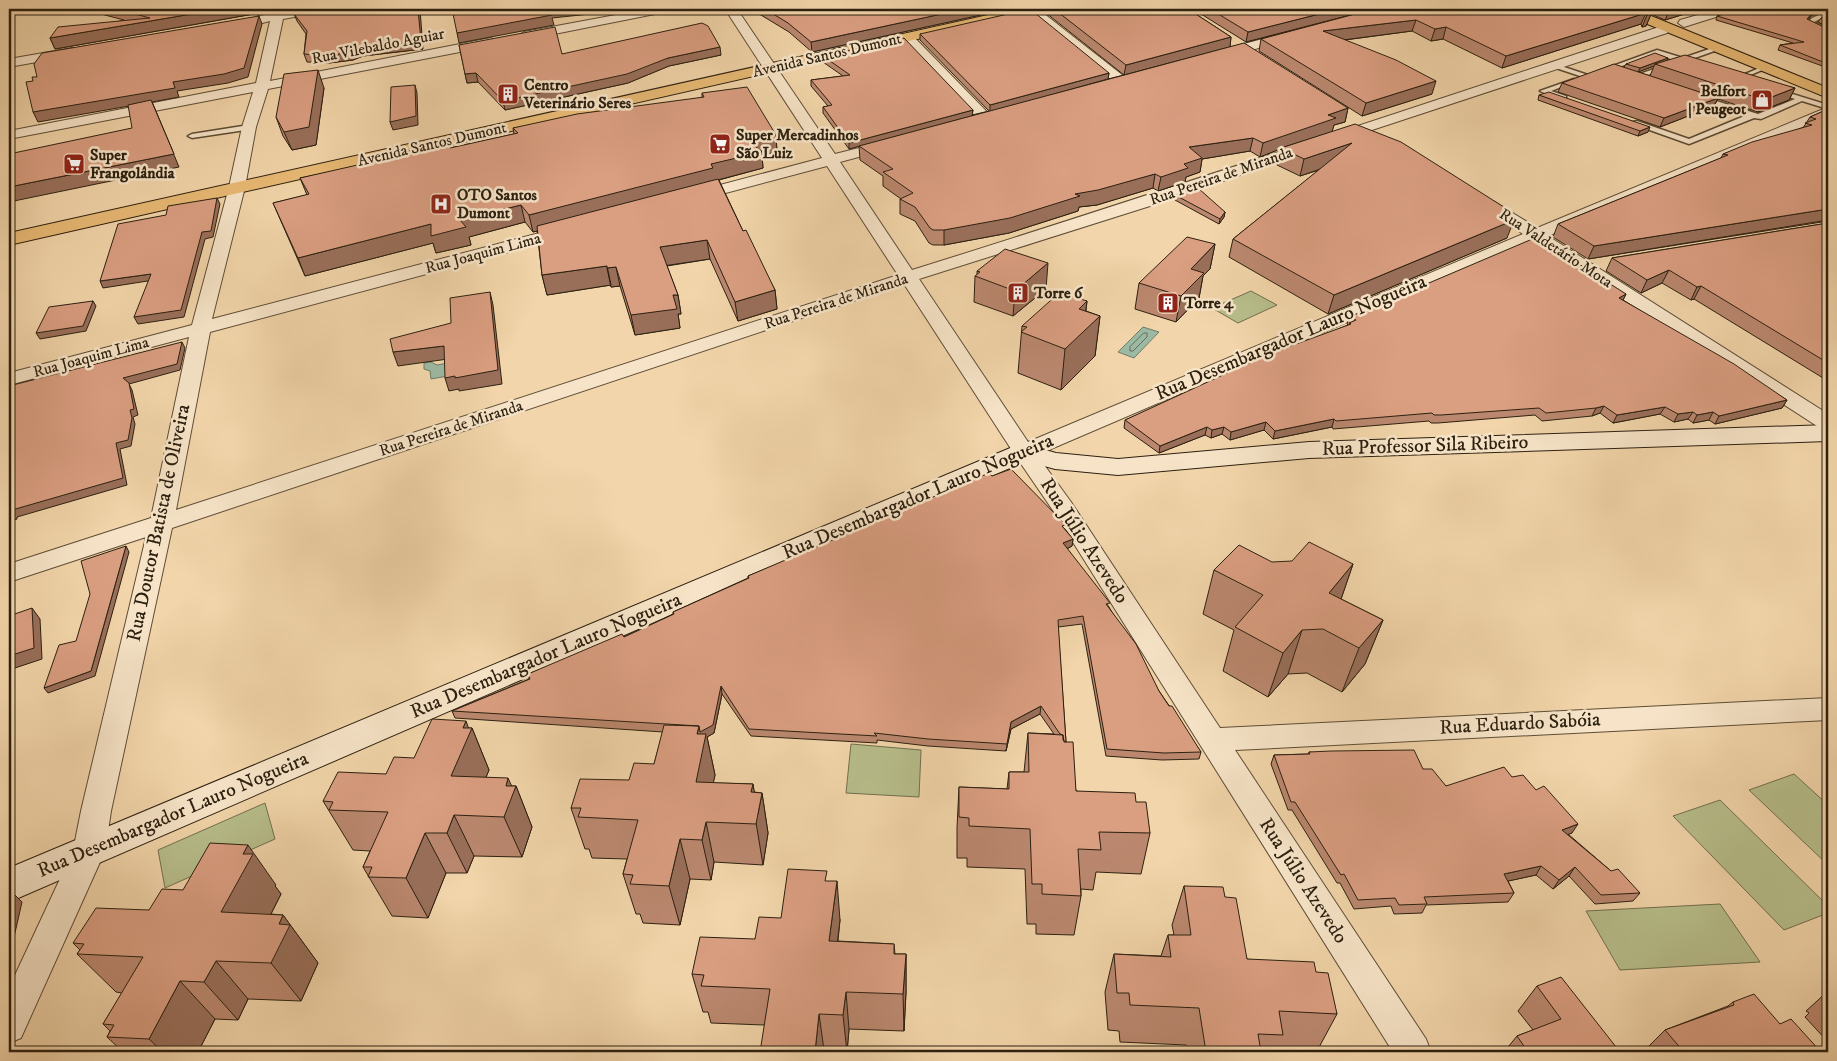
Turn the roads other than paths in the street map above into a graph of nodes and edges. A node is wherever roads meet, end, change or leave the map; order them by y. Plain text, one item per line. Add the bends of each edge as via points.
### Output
1 (322, 9) edge
2 (665, 9) edge
3 (731, 9) edge
4 (1031, 9) edge
5 (1610, 9) edge
6 (1623, 9) edge
7 (1640, 9) edge
8 (1731, 9) edge
9 (278, 13) edge
10 (1828, 13) edge
11 (1657, 20) edge
12 (248, 22) edge
13 (1684, 23) junction
14 (1828, 30) edge
15 (1307, 31) edge
16 (907, 37) junction
17 (1238, 43) junction
18 (1718, 48) junction
19 (83, 50) edge
20 (1200, 59) edge
21 (1263, 60) edge
22 (1682, 60) junction
23 (11, 66) edge
24 (1555, 66) junction
25 (1701, 66) edge
26 (1766, 67) junction
27 (769, 68) junction
28 (1612, 68) junction
29 (1621, 70) edge
30 (1630, 74) edge
31 (1729, 75) edge
32 (1586, 76) junction
33 (1639, 76) junction
34 (1739, 78) junction
35 (1748, 81) edge
36 (1654, 82) edge
37 (262, 86) junction
38 (1103, 86) edge
39 (1766, 87) edge
40 (1827, 89) edge
41 (1805, 91) junction
42 (1785, 93) junction
43 (1691, 94) edge
44 (1571, 101) edge
45 (1828, 109) edge
46 (1003, 113) edge
47 (1754, 115) junction
48 (985, 118) junction
49 (1625, 120) edge
50 (967, 123) edge
51 (249, 127) junction
52 (9, 135) edge
53 (192, 136) dead end
54 (904, 140) edge
55 (833, 160) junction
56 (238, 188) junction
57 (1473, 195) edge
58 (676, 202) edge
59 (583, 226) edge
60 (1536, 235) junction
61 (9, 239) edge
62 (1613, 263) dead end
63 (1585, 267) junction
64 (908, 277) junction
65 (201, 327) junction
66 (9, 379) edge
67 (1828, 423) edge
68 (1828, 433) edge
69 (1024, 452) junction
70 (162, 522) junction
71 (9, 573) edge
72 (1828, 709) edge
73 (1212, 740) junction
74 (89, 851) junction
75 (9, 885) edge
76 (9, 1026) edge
77 (1413, 1052) edge

1 - 9 street
2 - 37 street, Rua Vilebaldo Aguiar
3 - 27 street, Rua Júlio Azevedo
4 - 16 main road, Avenida Santos Dumont
4 - 38 street via 1128,79
5 - 11 main road
6 - 11 main road
7 - 13 main road
8 - 13 street
9 - 12 street
9 - 37 street, Rua Doutor Batista de Oliveira
10 - 14 lane via 1810,23
11 - 13 main road via 1675,17
11 - 18 main road
11 - 24 street, Rua Pereira de Miranda
13 - 40 main road
15 - 17 street
16 - 27 main road, Avenida Santos Dumont
16 - 48 street
17 - 20 street
17 - 21 street
18 - 22 lane
18 - 26 main road
19 - 23 street
22 - 25 lane
22 - 28 lane via 1657,52
22 - 33 lane
24 - 32 lane
24 - 64 street, Rua Pereira de Miranda via 1144,203
26 - 34 lane
26 - 41 main road
27 - 55 street, Rua Júlio Azevedo
27 - 56 main road, Avenida Santos Dumont via 640,101 328,172
28 - 29 lane
28 - 32 lane
30 - 33 lane
31 - 34 lane
32 - 44 lane via 1544,91
33 - 36 lane
34 - 35 lane
37 - 51 street, Rua Doutor Batista de Oliveira
37 - 52 street, Rua Vilebaldo Aguiar via 180,105
39 - 42 lane
40 - 41 main road
41 - 42 lane
41 - 42 lane
41 - 45 lane
41 - 47 lane via 1758,117
43 - 47 lane
45 - 60 street, Rua Desembargador Lauro Nogueira
46 - 48 street
47 - 49 lane via 1689,142
48 - 50 street
51 - 53 lane
51 - 56 street, Rua Doutor Batista de Oliveira
54 - 55 street
55 - 58 street
55 - 64 street, Rua Júlio Azevedo
56 - 61 main road, Avenida Santos Dumont
56 - 65 street, Rua Doutor Batista de Oliveira
57 - 60 street, Rua Valdetário Mota
59 - 65 street, Rua Joaquim Lima
60 - 63 street, Rua Valdetário Mota
60 - 69 street, Rua Desembargador Lauro Nogueira
62 - 63 street
63 - 67 street, Rua Valdetário Mota
64 - 69 street, Rua Júlio Azevedo
64 - 70 street, Rua Pereira de Miranda
65 - 66 street, Rua Joaquim Lima
65 - 70 street, Rua Doutor Batista de Oliveira
68 - 69 street, Rua Professor Sila Ribeiro via 1308,450 1118,467 1055,461
69 - 73 street, Rua Júlio Azevedo via 1063,507
69 - 74 street, Rua Desembargador Lauro Nogueira
70 - 71 street, Rua Pereira de Miranda
70 - 74 street, Rua Doutor Batista de Oliveira
72 - 73 street, Rua Eduardo Sabóia
73 - 77 street, Rua Júlio Azevedo
74 - 75 street, Rua Desembargador Lauro Nogueira
74 - 76 street, Rua Doutor Batista de Oliveira

